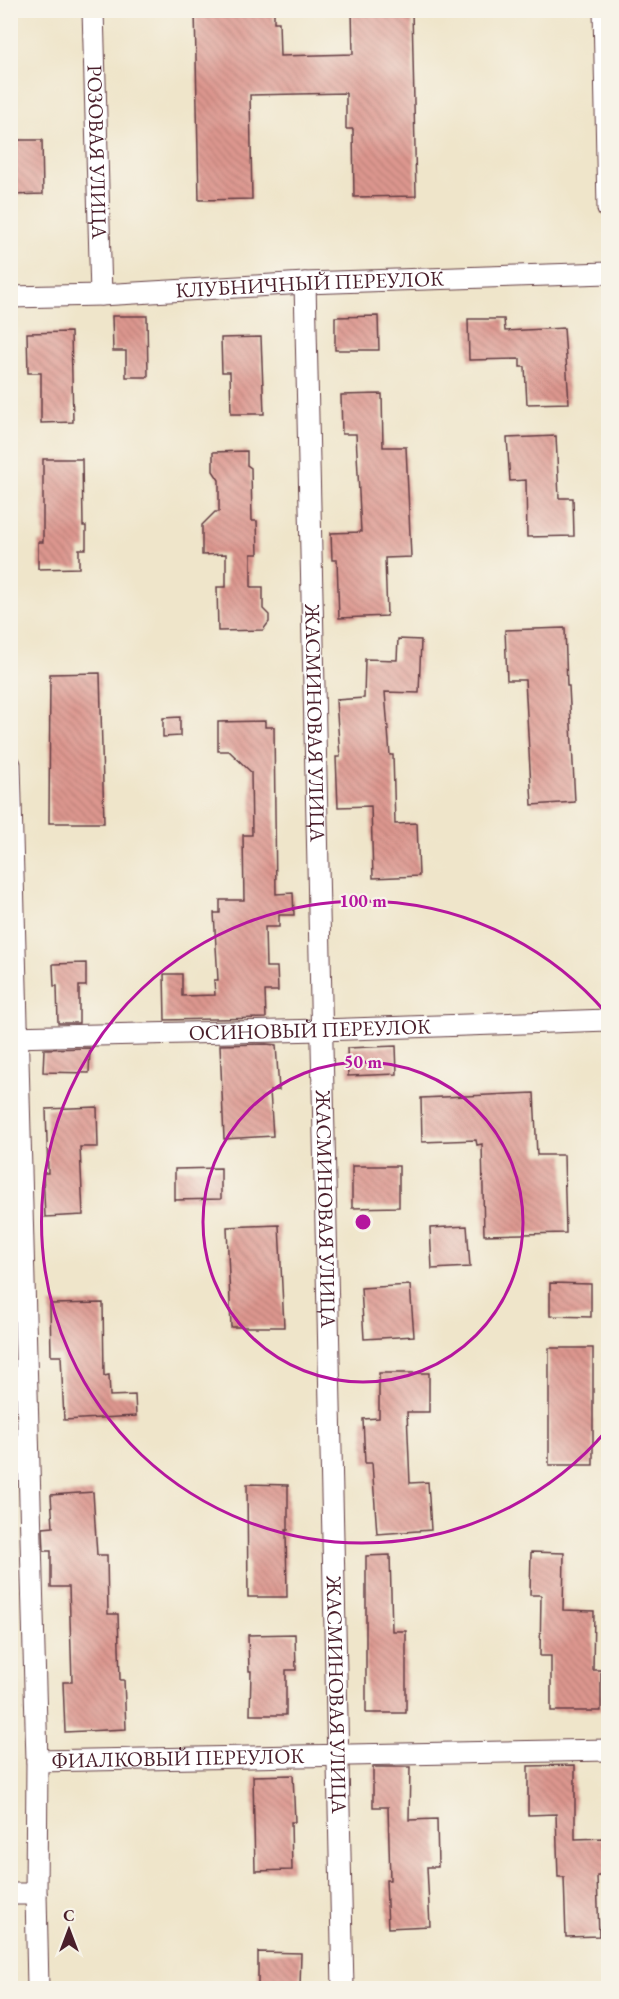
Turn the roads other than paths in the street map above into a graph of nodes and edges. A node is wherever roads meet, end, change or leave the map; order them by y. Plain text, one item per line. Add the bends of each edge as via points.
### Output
1 (93, 10) edge
2 (604, 10) edge
3 (609, 208) edge
4 (609, 273) edge
5 (305, 283) junction
6 (101, 295) junction
7 (10, 297) edge
8 (10, 764) edge
9 (609, 1020) edge
10 (321, 1030) junction
11 (14, 1036) edge
12 (609, 1750) edge
13 (338, 1754) junction
14 (37, 1761) junction
15 (10, 1894) edge
16 (36, 1894) junction
17 (38, 1989) edge
18 (343, 1989) edge

1 - 6 street, РОЗОВАЯ УЛИЦА
2 - 3 street
4 - 5 street, КЛУБНИЧНЫЙ ПЕРЕУЛОК
5 - 6 street, КЛУБНИЧНЫЙ ПЕРЕУЛОК
5 - 10 street, ЖАСМИНОВАЯ УЛИЦА
6 - 7 street, КЛУБНИЧНЫЙ ПЕРЕУЛОК
8 - 11 street
9 - 10 street, ОСИНОВЫЙ ПЕРЕУЛОК
10 - 11 street, ОСИНОВЫЙ ПЕРЕУЛОК
10 - 13 street, ЖАСМИНОВАЯ УЛИЦА
11 - 14 street
12 - 13 street, ФИАЛКОВЫЙ ПЕРЕУЛОК
13 - 14 street, ФИАЛКОВЫЙ ПЕРЕУЛОК
13 - 18 street, ЖАСМИНОВАЯ УЛИЦА
14 - 16 street
15 - 16 street
16 - 17 street

